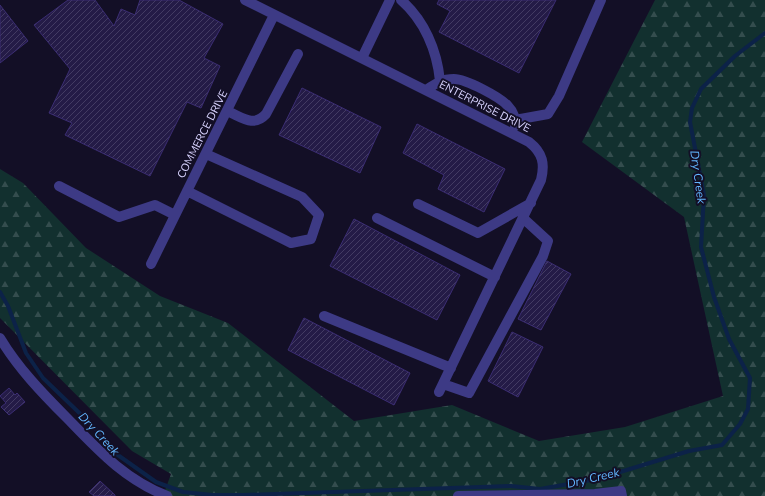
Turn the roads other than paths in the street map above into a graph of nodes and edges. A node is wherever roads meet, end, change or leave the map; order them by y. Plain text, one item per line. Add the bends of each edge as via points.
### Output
1 (245, 0) edge
2 (390, 0) edge
3 (401, 0) edge
4 (601, 0) edge
5 (274, 14) junction
6 (298, 54) dead end
7 (362, 58) junction
8 (440, 81) junction
9 (426, 90) junction
10 (227, 111) junction
11 (515, 120) junction
12 (514, 134) junction
13 (206, 154) junction
14 (59, 186) dead end
15 (187, 191) junction
16 (531, 203) junction
17 (418, 204) dead end
18 (175, 214) junction
19 (377, 218) dead end
20 (524, 219) junction
21 (151, 264) dead end
22 (495, 277) junction
23 (324, 316) dead end
24 (0, 338) edge
25 (451, 368) junction
26 (167, 496) edge
27 (458, 496) edge
28 (622, 496) edge

1 - 5 street, ENTERPRISE DRIVE
2 - 7 street
3 - 8 street via 423,25 436,58
4 - 11 street via 559,96 548,114
5 - 7 street, ENTERPRISE DRIVE
5 - 10 street, COMMERCE DRIVE
6 - 10 street via 266,114 260,120 254,122
7 - 9 street, ENTERPRISE DRIVE
8 - 9 street
8 - 11 street via 455,78 489,93 508,106
9 - 12 street, ENTERPRISE DRIVE
10 - 13 street, COMMERCE DRIVE
11 - 12 street
12 - 16 street, ENTERPRISE DRIVE via 535,146 543,161 541,180
13 - 15 street, COMMERCE DRIVE
13 - 15 street via 302,197 319,215 311,238 291,243
14 - 18 street via 119,217 155,205
15 - 18 street, COMMERCE DRIVE
16 - 17 street via 478,233
16 - 20 street, ENTERPRISE DRIVE
18 - 21 street, COMMERCE DRIVE
19 - 22 street
20 - 22 street, ENTERPRISE DRIVE
20 - 25 street, ENTERPRISE DRIVE via 548,241 543,256 469,394 441,388
22 - 25 street, ENTERPRISE DRIVE
23 - 25 street
24 - 26 street via 35,386 108,460 145,488
27 - 28 street via 595,494 621,491

